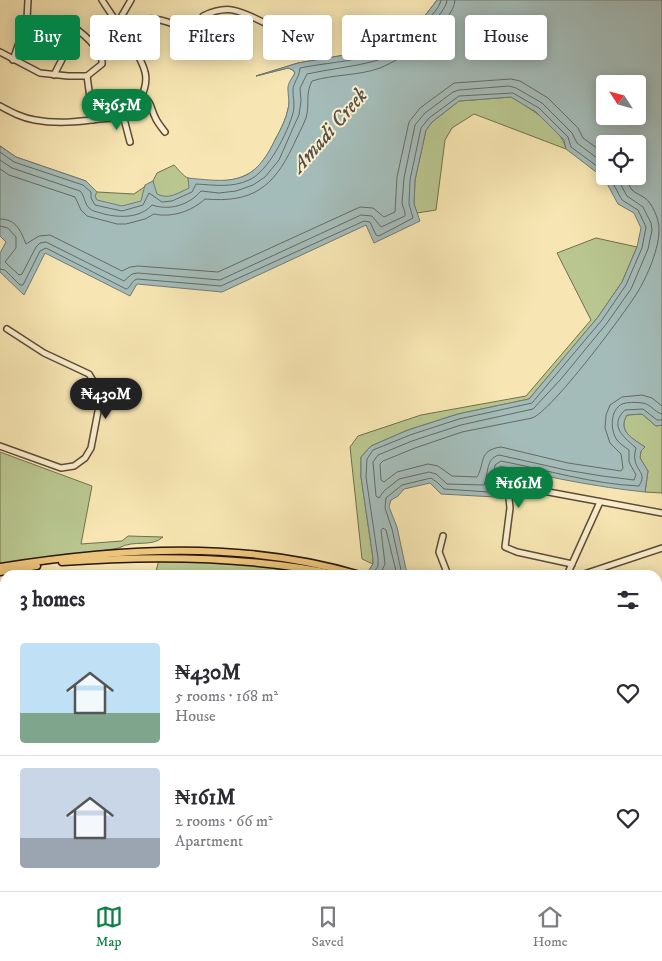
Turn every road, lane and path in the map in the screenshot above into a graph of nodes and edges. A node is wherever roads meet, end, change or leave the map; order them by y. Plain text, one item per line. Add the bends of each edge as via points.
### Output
1 (28, 0) edge
2 (102, 0) edge
3 (131, 0) edge
4 (27, 15) edge
5 (111, 15) edge
6 (122, 15) edge
7 (160, 22) edge
8 (263, 22) edge
9 (80, 33) edge
10 (0, 52) edge
11 (15, 54) edge
12 (13, 60) junction
13 (62, 60) edge
14 (140, 60) edge
15 (54, 75) junction
16 (87, 76) junction
17 (141, 96) junction
18 (0, 106) edge
19 (123, 116) junction
20 (93, 120) junction
21 (164, 132) dead end
22 (130, 142) dead end
23 (7, 329) dead end
24 (0, 446) edge
25 (600, 502) junction
26 (662, 513) edge
27 (443, 536) dead end
28 (662, 548) edge
29 (572, 564) junction
30 (0, 567) edge
31 (12, 570) edge
32 (318, 570) edge
33 (327, 570) edge
34 (446, 570) edge
35 (569, 570) edge
36 (597, 570) edge

1 - 4 street
2 - 5 street
3 - 6 street
7 - 8 street via 199,32 203,16 232,10
9 - 16 street via 103,60 101,66
10 - 12 street
11 - 12 street
12 - 15 street via 40,73
13 - 15 street
14 - 17 street via 145,71
15 - 16 street
16 - 20 street
17 - 19 street
17 - 21 street via 150,103
18 - 20 street via 15,115 35,120 70,123
19 - 20 street
19 - 22 street
23 - 24 street via 44,353 89,374 97,386 100,401 91,448 85,458 74,466 61,468
25 - 26 street
25 - 29 street
25 - 29 street via 516,486 511,489 505,547
27 - 34 street via 439,552
28 - 36 street
29 - 35 street
30 - 33 main road via 97,553 175,550 267,556
31 - 32 main road via 62,562 162,556

